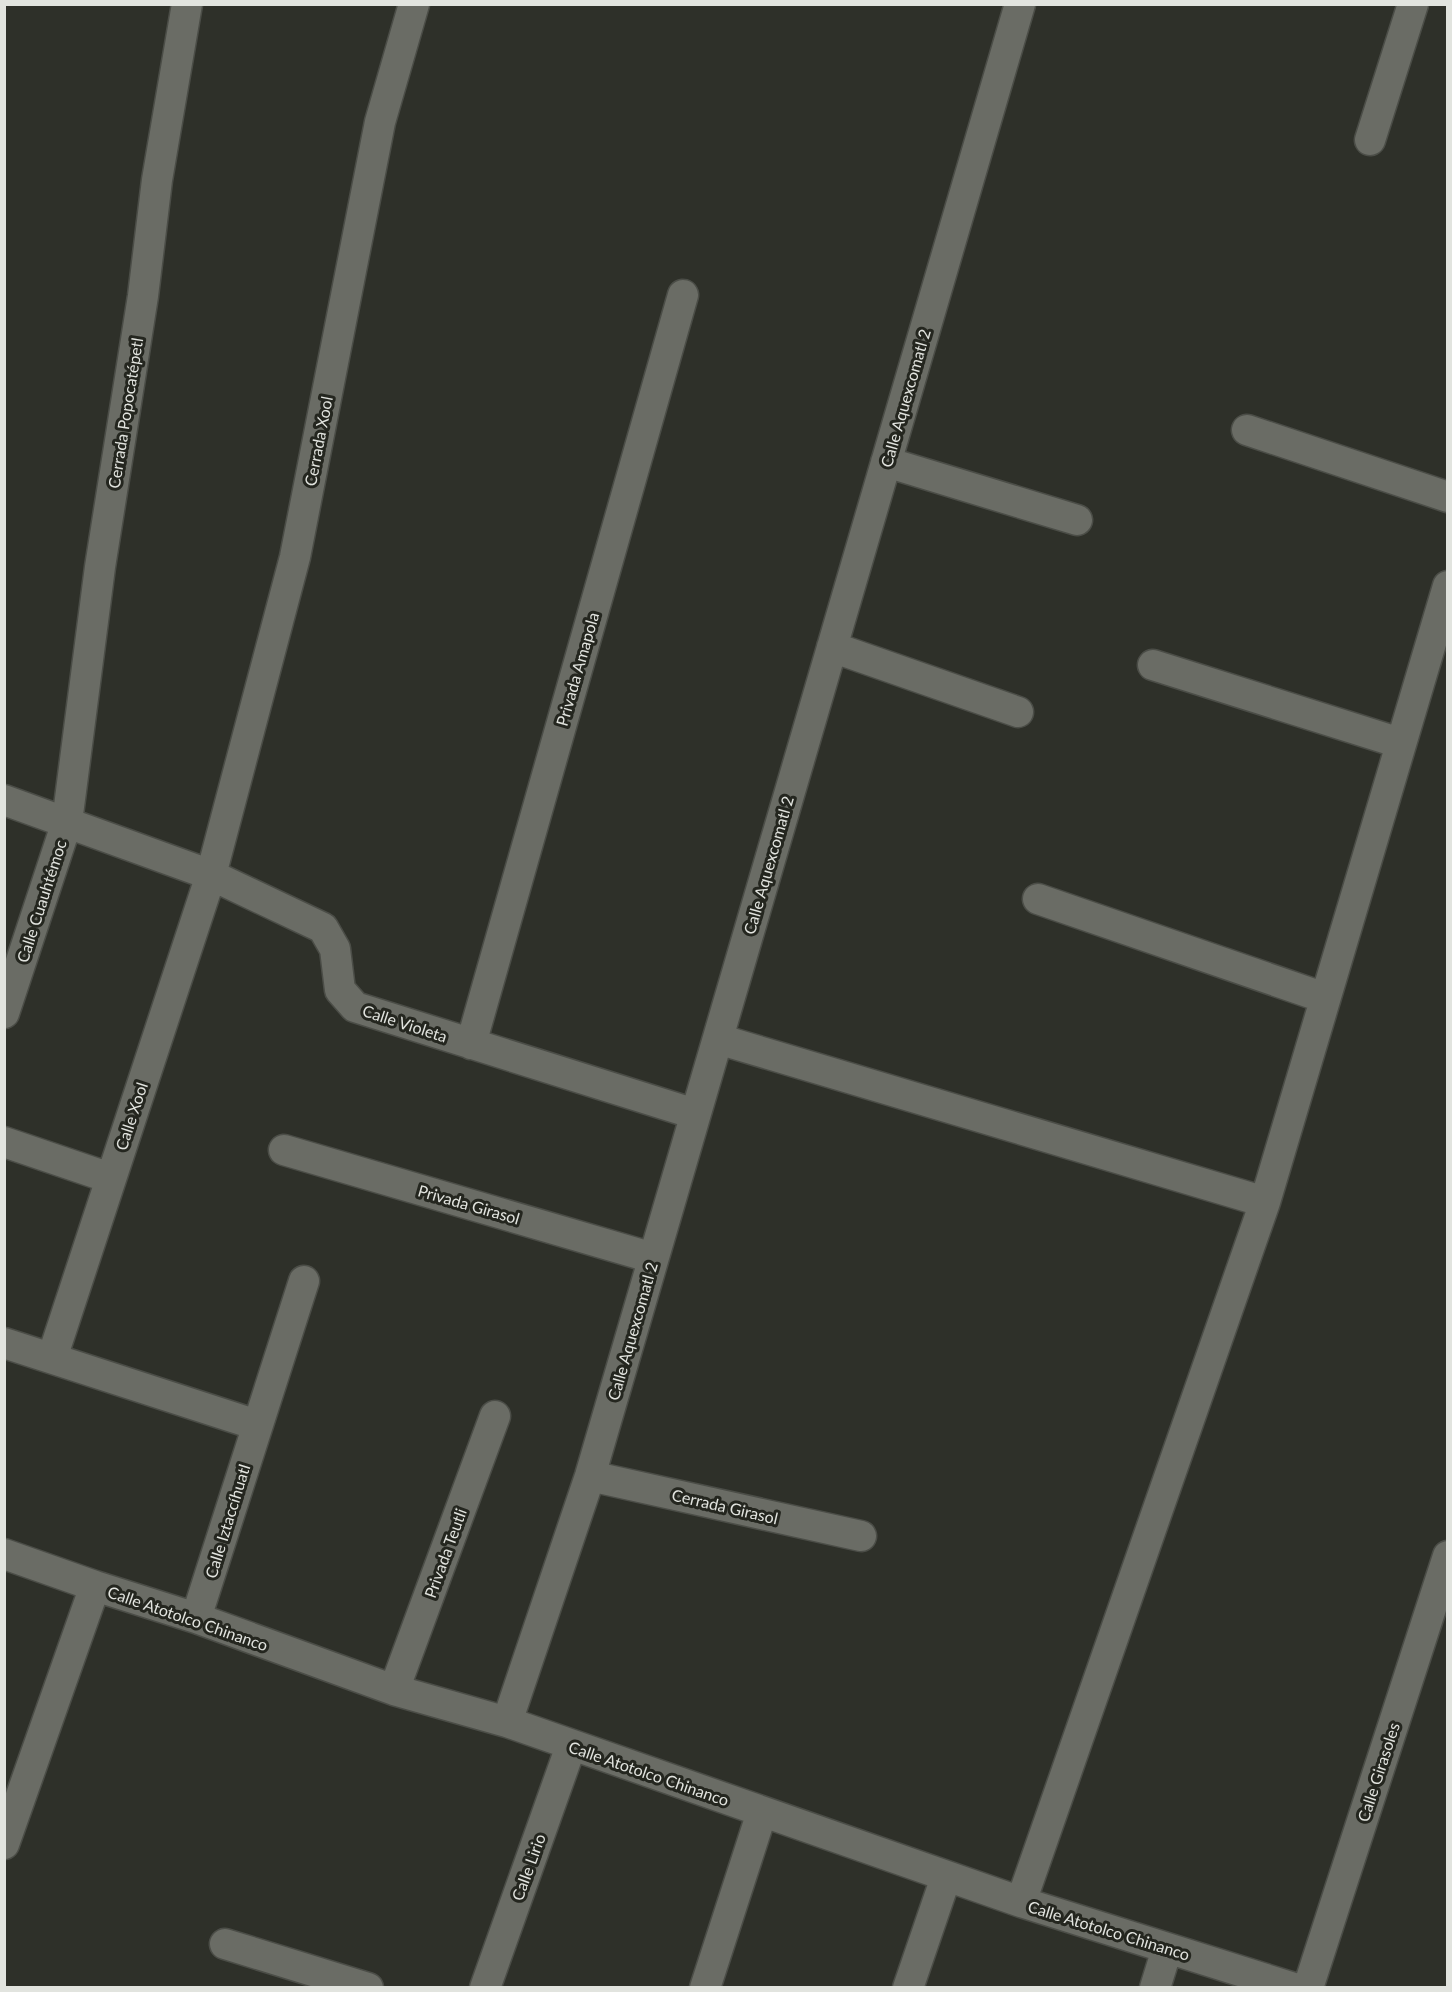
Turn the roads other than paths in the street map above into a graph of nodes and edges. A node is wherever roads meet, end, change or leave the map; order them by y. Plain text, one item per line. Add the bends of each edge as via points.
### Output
1 (187, 4) edge
2 (414, 4) edge
3 (1020, 4) edge
4 (1413, 4) edge
5 (1370, 140) dead end
6 (683, 295) dead end
7 (1247, 430) dead end
8 (886, 462) junction
9 (1448, 497) edge
10 (1077, 520) dead end
11 (1448, 586) edge
12 (832, 647) junction
13 (1153, 665) dead end
14 (1018, 712) dead end
15 (1400, 743) junction
16 (4, 800) edge
17 (67, 822) junction
18 (211, 875) junction
19 (1038, 898) dead end
20 (1325, 998) junction
21 (4, 1013) edge
22 (717, 1039) junction
23 (471, 1044) junction
24 (695, 1114) junction
25 (4, 1142) edge
26 (284, 1150) dead end
27 (110, 1178) junction
28 (1265, 1202) junction
29 (653, 1258) junction
30 (304, 1281) dead end
31 (4, 1343) edge
32 (52, 1358) junction
33 (495, 1416) dead end
34 (257, 1425) junction
35 (590, 1476) junction
36 (861, 1536) dead end
37 (4, 1554) edge
38 (1448, 1556) edge
39 (95, 1586) junction
40 (196, 1618) junction
41 (394, 1690) junction
42 (507, 1722) junction
43 (571, 1746) junction
44 (762, 1812) junction
45 (4, 1844) edge
46 (946, 1877) junction
47 (1021, 1902) junction
48 (225, 1944) dead end
49 (1167, 1949) junction
50 (368, 1988) edge
51 (485, 1988) edge
52 (705, 1988) edge
53 (908, 1988) edge
54 (1155, 1988) edge
55 (1294, 1988) edge
56 (1308, 1988) edge

1 - 17 street, Cerrada Popocatépetl via 158,169
2 - 18 street, Cerrada Xool via 380,122 296,557
3 - 8 street, Calle Aquexcomatl 2
4 - 5 street
6 - 23 street, Privada Amapola
7 - 9 street
8 - 10 street
8 - 12 street, Calle Aquexcomatl 2
11 - 15 street
12 - 14 street
12 - 22 street, Calle Aquexcomatl 2
13 - 15 street
15 - 20 street
16 - 17 street, Calle Violeta
17 - 18 street, Calle Violeta
17 - 21 street, Calle Cuauhtémoc
18 - 23 street, Calle Violeta via 323,928 335,949 340,990 355,1007
18 - 27 street, Calle Xool
19 - 20 street
20 - 28 street
22 - 24 street, Calle Aquexcomatl 2
22 - 28 street
23 - 24 street, Calle Violeta
24 - 29 street, Calle Aquexcomatl 2
25 - 27 street
26 - 29 street, Privada Girasol
27 - 32 street, Calle Xool
28 - 47 street
29 - 35 street, Calle Aquexcomatl 2
30 - 34 street, Calle Iztaccíhuatl
31 - 32 street
32 - 34 street
33 - 41 street, Privada Teutli
34 - 40 street, Calle Iztaccíhuatl
35 - 36 street, Cerrada Girasol
35 - 42 street, Calle Aquexcomatl 2
37 - 39 street, Calle Atotolco Chinanco
38 - 56 street, Calle Girasoles
39 - 40 street, Calle Atotolco Chinanco
39 - 45 street
40 - 41 street, Calle Atotolco Chinanco
41 - 42 street, Calle Atotolco Chinanco
42 - 43 street, Calle Atotolco Chinanco
43 - 44 street, Calle Atotolco Chinanco
43 - 51 street, Calle Lirio
44 - 46 street, Calle Atotolco Chinanco
44 - 52 street
46 - 47 street, Calle Atotolco Chinanco
46 - 53 street
47 - 49 street, Calle Atotolco Chinanco
48 - 50 street
49 - 54 street
49 - 55 street, Calle Atotolco Chinanco

